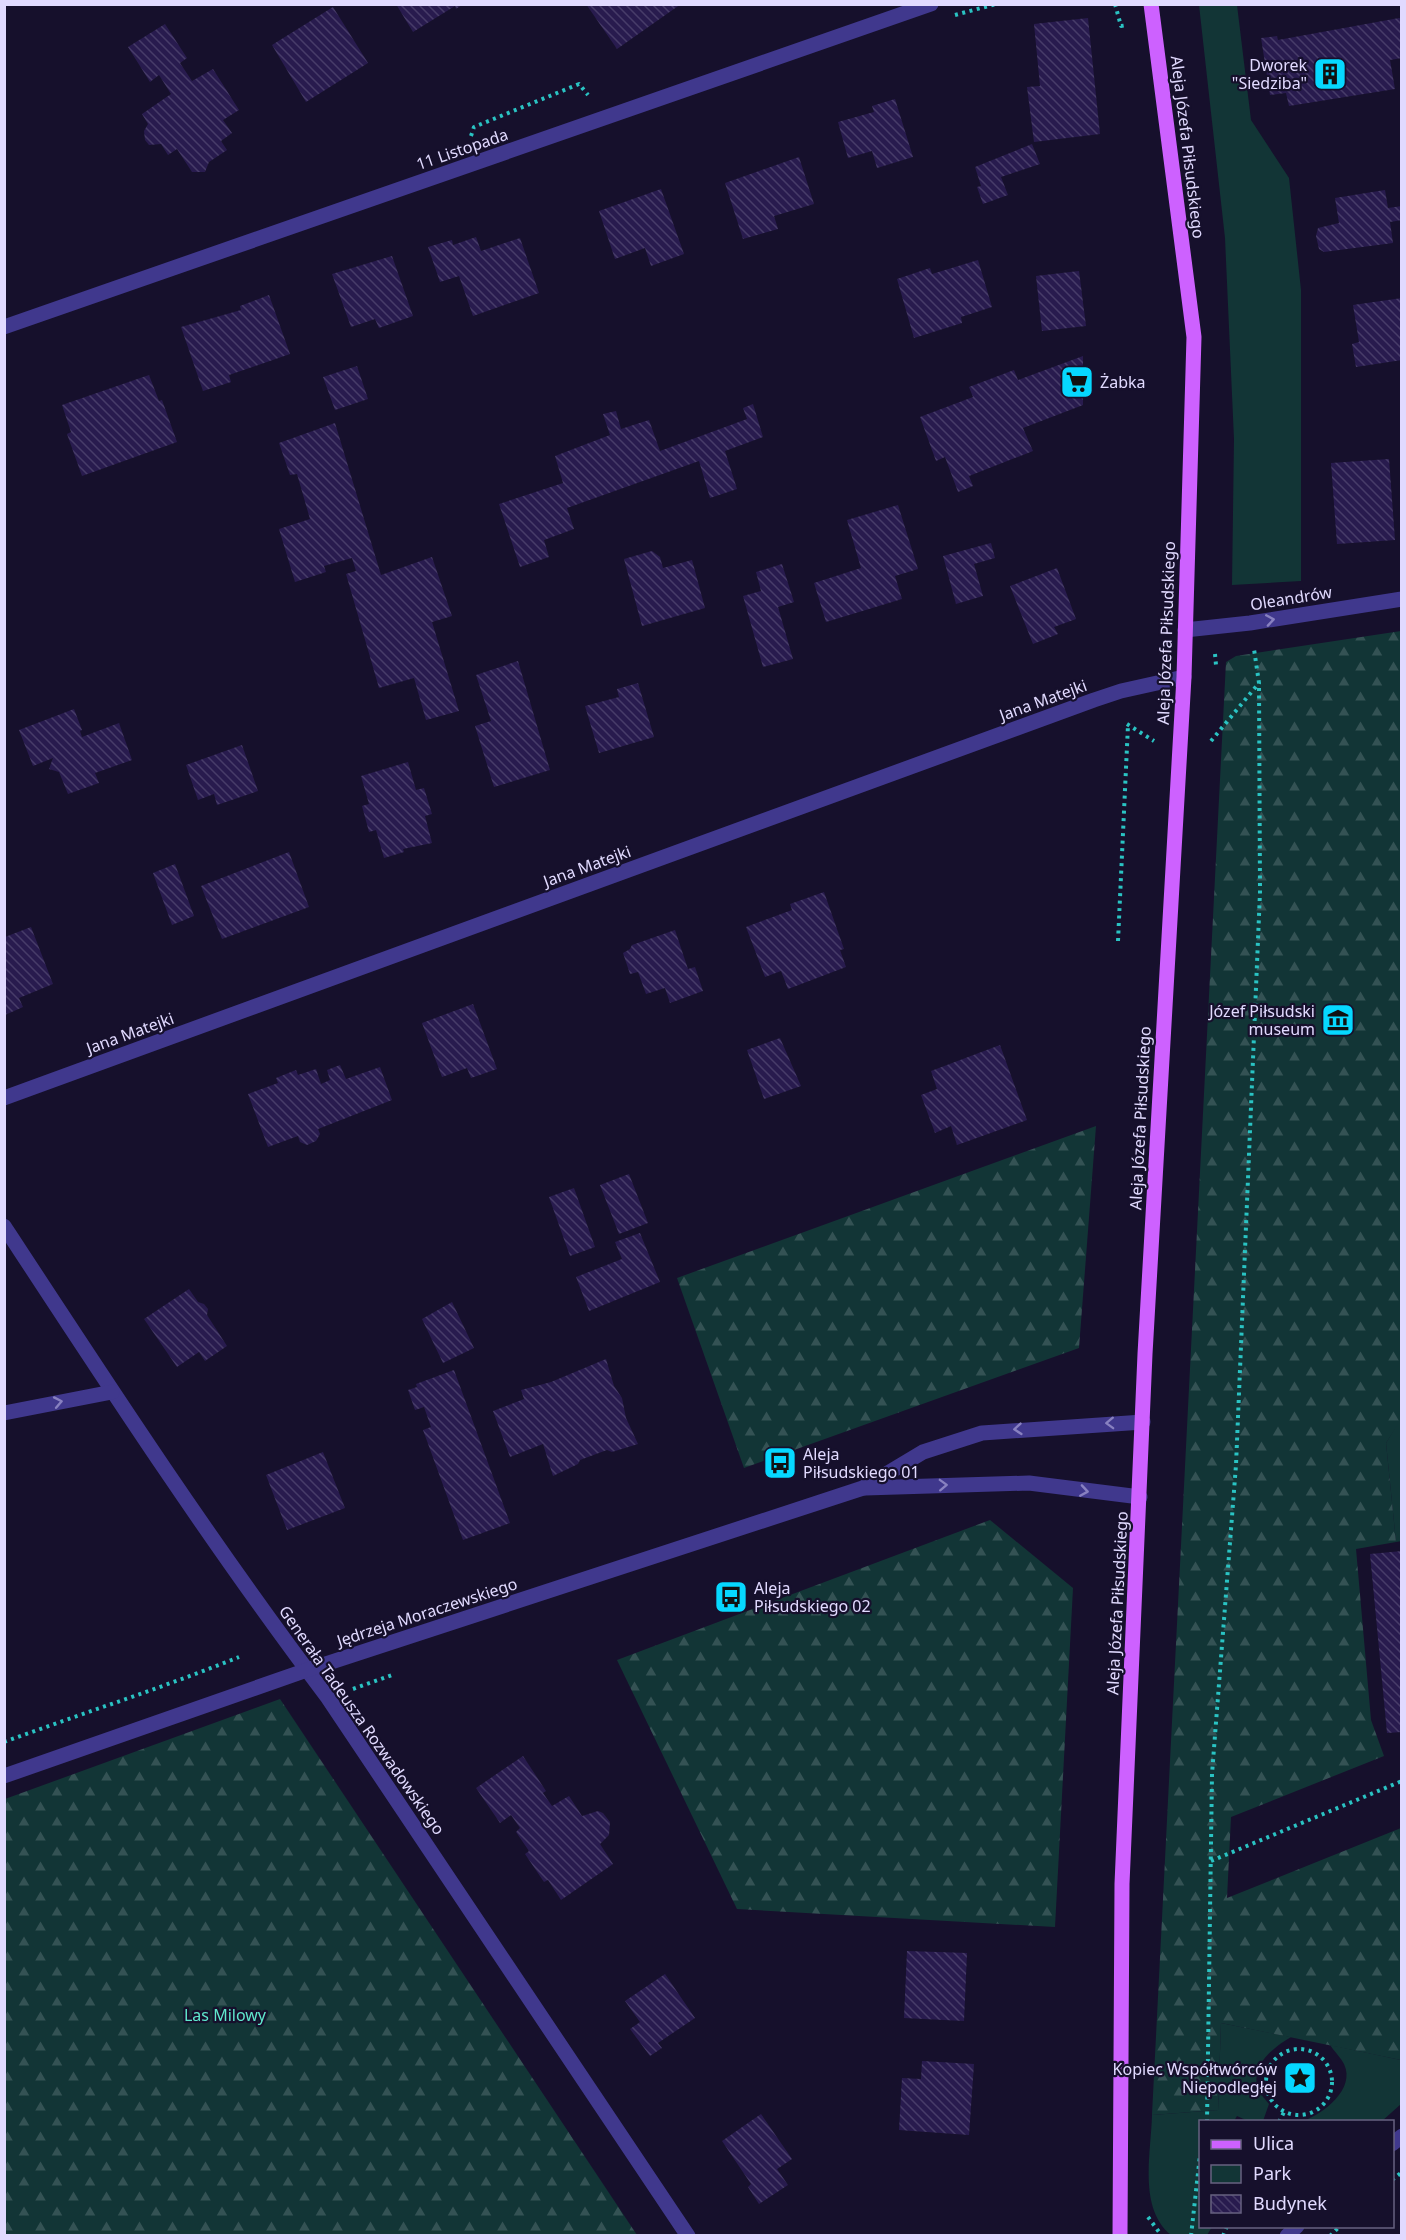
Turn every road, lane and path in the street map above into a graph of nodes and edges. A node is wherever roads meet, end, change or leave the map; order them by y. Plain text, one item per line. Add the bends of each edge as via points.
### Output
1 (931, 4) edge
2 (1115, 4) edge
3 (1151, 4) edge
4 (1121, 26) dead end
5 (4, 327) edge
6 (1401, 599) edge
7 (1250, 623) junction
8 (1185, 630) junction
9 (1184, 677) junction
10 (1259, 683) junction
11 (1128, 725) dead end
12 (1211, 741) dead end
13 (1118, 941) dead end
14 (4, 1098) edge
15 (4, 1226) edge
16 (112, 1392) junction
17 (4, 1413) edge
18 (1143, 1422) junction
19 (863, 1488) junction
20 (1140, 1497) junction
21 (239, 1657) dead end
22 (307, 1670) junction
23 (392, 1675) dead end
24 (328, 1698) junction
25 (4, 1742) edge
26 (4, 1776) edge
27 (1401, 1781) edge
28 (1211, 1861) junction
29 (1284, 2112) junction
30 (1207, 2120) edge
31 (1280, 2120) edge
32 (1199, 2164) edge
33 (1146, 2210) dead end
34 (688, 2235) edge
35 (1120, 2235) edge
36 (1162, 2235) edge
37 (1191, 2235) edge

1 - 5 street, 11 Listopada
2 - 4 path
3 - 8 main road, Aleja Józefa Piłsudskiego via 1194,337
7 -> 6 street, Oleandrów
7 - 8 street, Oleandrów
7 - 10 path
8 - 9 main road, Aleja Józefa Piłsudskiego
9 - 14 street, Jana Matejki via 1094,700
9 - 18 main road, Aleja Józefa Piłsudskiego
10 - 12 path
10 - 28 path via 1259,904 1236,1465 1212,1774
11 - 13 path
15 - 16 street, Generała Tadeusza Rozwadowskiego
17 -> 16 street
16 - 22 street, Generała Tadeusza Rozwadowskiego
18 -> 19 street, Jędrzeja Moraczewskiego via 982,1432 923,1452
18 - 20 main road, Aleja Józefa Piłsudskiego
19 -> 20 street, Jędrzeja Moraczewskiego via 1029,1483
19 - 22 street, Jędrzeja Moraczewskiego
20 - 35 main road, Aleja Józefa Piłsudskiego via 1122,1884
21 - 25 path
22 - 24 street, Generała Tadeusza Rozwadowskiego
22 - 26 street, Jędrzeja Moraczewskiego
23 - 24 path
24 - 34 street, Generała Tadeusza Rozwadowskiego
27 - 28 path
28 - 30 path
29 - 29 path via 1300,2116 1314,2112 1330,2094 1331,2070 1314,2052 1291,2049 1270,2065 1265,2078 1267,2092 1274,2105
29 - 31 path
32 - 37 path
33 - 36 path

